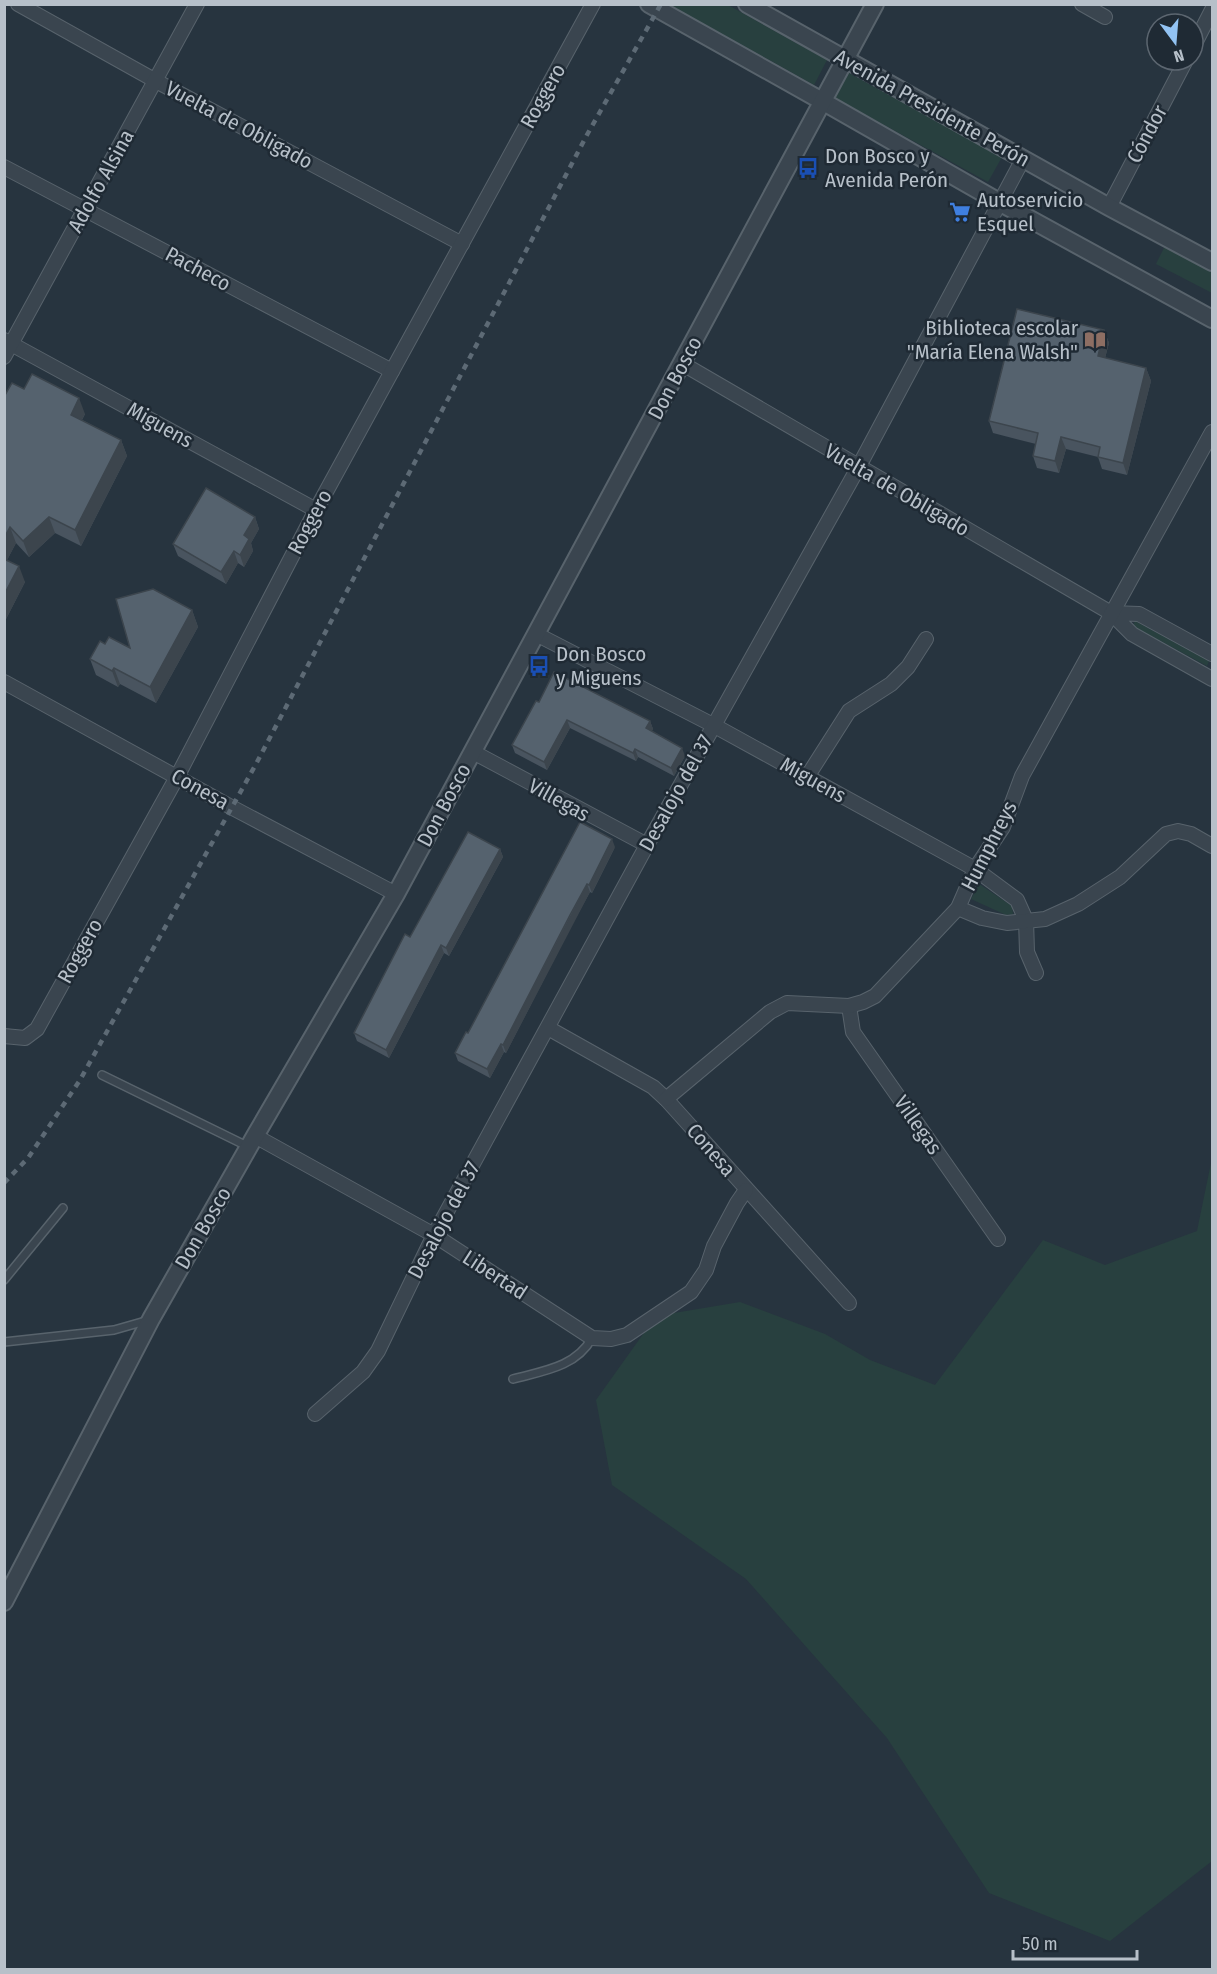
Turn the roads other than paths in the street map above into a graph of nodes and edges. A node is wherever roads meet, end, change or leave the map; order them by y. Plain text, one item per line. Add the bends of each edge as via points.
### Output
1 (18, 4) edge
2 (197, 4) edge
3 (593, 4) edge
4 (649, 4) edge
5 (747, 4) edge
6 (875, 4) edge
7 (1082, 4) edge
8 (1212, 10) edge
9 (1105, 18) dead end
10 (1205, 24) edge
11 (846, 60) junction
12 (1180, 72) edge
13 (156, 81) junction
14 (822, 100) junction
15 (1023, 159) junction
16 (4, 167) edge
17 (999, 202) junction
18 (1109, 207) junction
19 (86, 210) junction
20 (462, 244) junction
21 (1212, 261) edge
22 (1212, 319) edge
23 (8, 342) edge
24 (4, 357) edge
25 (683, 364) junction
26 (392, 371) junction
27 (1212, 432) edge
28 (858, 468) junction
29 (316, 510) junction
30 (1111, 613) junction
31 (536, 634) junction
32 (926, 639) dead end
33 (1212, 654) edge
34 (1212, 679) edge
35 (4, 682) edge
36 (713, 725) junction
37 (473, 752) junction
38 (177, 777) junction
39 (807, 777) junction
40 (646, 845) junction
41 (1212, 846) edge
42 (975, 869) junction
43 (396, 894) junction
44 (958, 908) junction
45 (1026, 920) junction
46 (1035, 973) dead end
47 (849, 1006) junction
48 (548, 1028) junction
49 (4, 1036) edge
50 (102, 1075) dead end
51 (666, 1099) junction
52 (252, 1141) junction
53 (746, 1190) junction
54 (63, 1208) dead end
55 (434, 1235) junction
56 (998, 1239) dead end
57 (4, 1280) edge
58 (849, 1303) dead end
59 (151, 1319) junction
60 (592, 1338) junction
61 (4, 1342) edge
62 (513, 1380) dead end
63 (315, 1414) dead end
64 (4, 1602) edge

1 - 13 street, Vuelta de Obligado
2 - 13 street, Adolfo Alsina
3 - 20 street, Roggero
4 - 14 street
5 - 11 street, Avenida Presidente Perón
6 - 11 street, Don Bosco
7 - 9 street
8 - 10 street
11 - 14 street, Don Bosco
11 - 15 street, Avenida Presidente Perón
12 - 18 street, Cóndor
13 - 19 street, Adolfo Alsina
13 - 20 street, Vuelta de Obligado
14 - 17 street
14 - 25 street, Don Bosco
15 - 17 street, Desalojo del 37
15 - 18 street, Avenida Presidente Perón
16 - 19 street, Pacheco
17 - 22 street
17 - 28 street, Desalojo del 37
18 - 21 street, Avenida Presidente Perón
19 - 23 street, Adolfo Alsina
19 - 26 street, Pacheco
20 - 26 street, Roggero
23 - 24 street, Adolfo Alsina
23 - 29 street, Miguens
25 - 28 street, Vuelta de Obligado
25 - 31 street, Don Bosco
26 - 29 street, Roggero
27 - 30 street, Humphreys
28 - 30 street, Vuelta de Obligado
28 - 36 street, Desalojo del 37
29 - 38 street, Roggero
30 - 33 street, Vuelta de Obligado via 1139,614
30 - 34 street, Vuelta de Obligado via 1132,634
30 - 42 street, Humphreys via 1022,776 1003,827
31 - 36 street, Miguens
31 - 37 street, Don Bosco
32 - 39 street via 891,684 849,711
35 - 38 street, Conesa
36 - 39 street, Miguens
36 - 40 street, Desalojo del 37
37 - 40 street, Villegas
37 - 43 street, Don Bosco
38 - 43 street, Conesa
38 - 49 street, Roggero via 37,1029 25,1038
39 - 42 street, Miguens
40 - 48 street, Desalojo del 37
41 - 45 street via 1191,834 1167,834 1120,877 1078,904 1045,919
42 - 44 street, Humphreys
42 - 45 street, Miguens via 1017,900
43 - 52 street, Don Bosco
44 - 45 street via 1007,923
44 - 47 street, Humphreys via 875,996
45 - 46 street via 1027,952
47 - 51 street, Humphreys via 787,1003 770,1012
47 - 56 street, Villegas via 853,1032
48 - 51 street, Conesa via 653,1087
48 - 55 street, Desalojo del 37
50 - 52 lane
51 - 53 street, Conesa
52 - 55 street, Libertad
52 - 59 street, Don Bosco
53 - 58 street, Conesa
53 - 60 street, Libertad via 691,1292 627,1335 611,1340
54 - 57 lane
55 - 60 street, Libertad
55 - 63 street, Desalojo del 37 via 378,1351 363,1372
59 - 61 lane via 114,1330
59 - 64 street, Don Bosco
60 - 62 lane via 586,1350 564,1365

